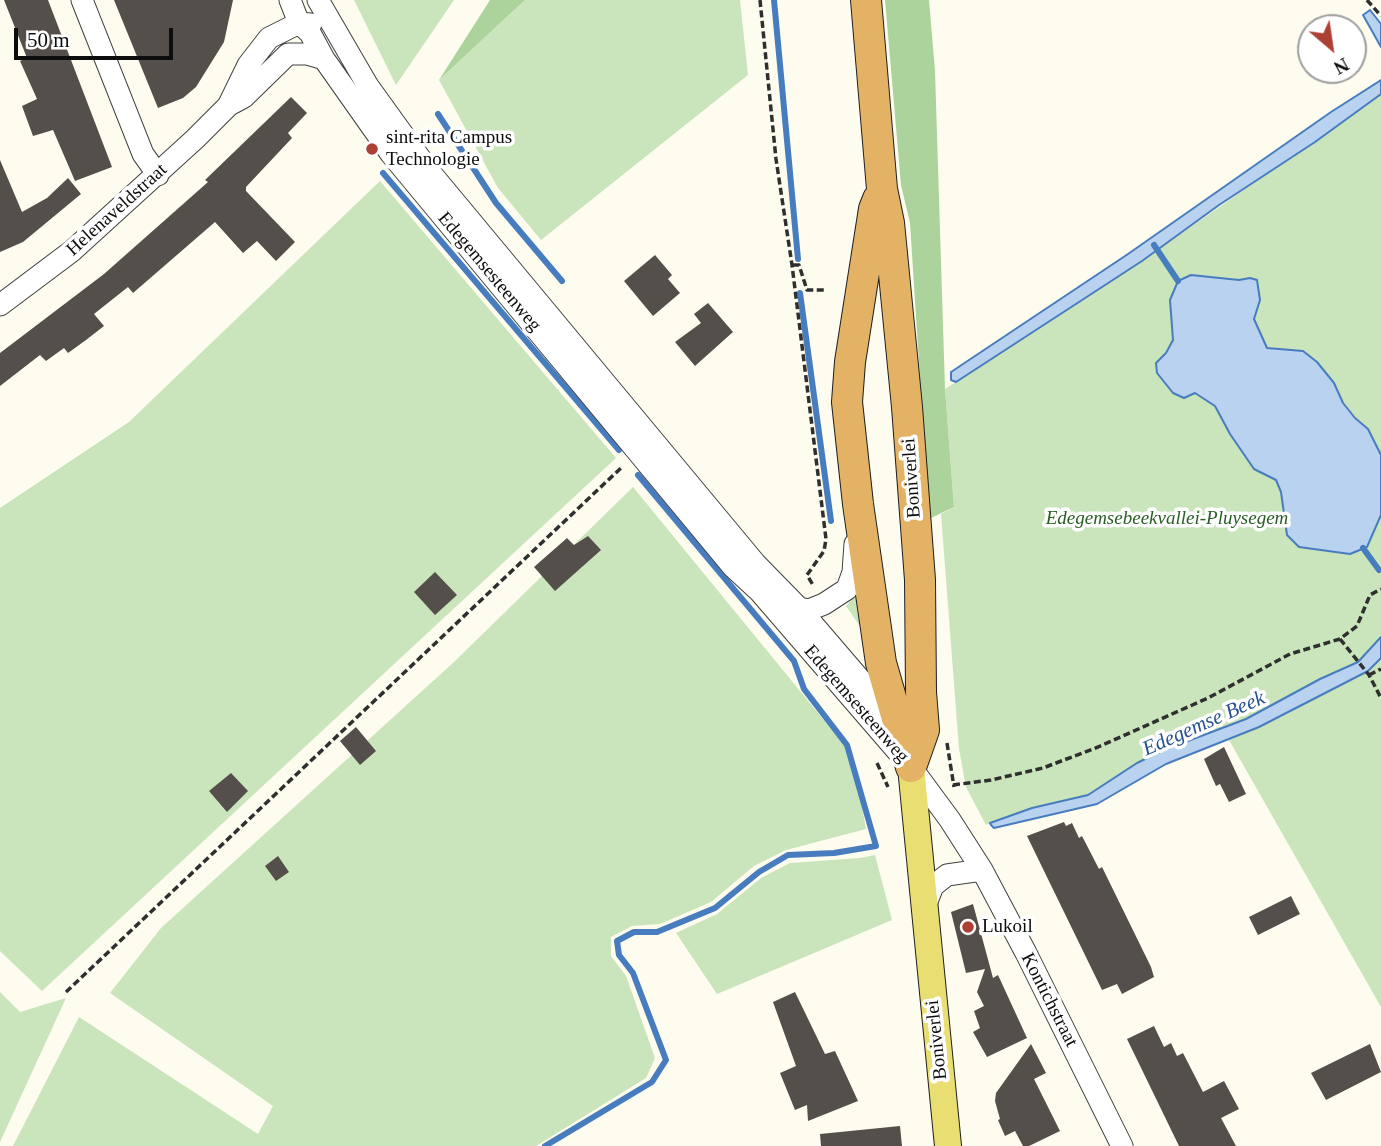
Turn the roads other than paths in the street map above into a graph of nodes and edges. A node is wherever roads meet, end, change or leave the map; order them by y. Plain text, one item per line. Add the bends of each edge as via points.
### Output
1 (82, 0) edge
2 (290, 0) edge
3 (318, 0) edge
4 (866, 0) edge
5 (299, 23) junction
6 (342, 43) junction
7 (324, 59) junction
8 (228, 106) junction
9 (379, 119) junction
10 (158, 175) junction
11 (882, 189) junction
12 (0, 305) edge
13 (858, 504) junction
14 (799, 608) junction
15 (924, 730) junction
16 (911, 767) junction
17 (950, 820) junction
18 (982, 870) junction
19 (924, 909) junction
20 (948, 1146) edge
21 (1122, 1146) edge

1 - 10 street via 143,154
2 - 5 street, Edegemsesteenweg
3 - 6 street, Edegemsesteenweg
4 - 11 highway, Boniverlei
5 - 6 street, Edegemsesteenweg via 314,24
5 - 7 street, Edegemsesteenweg
5 - 8 street, Helenaveldstraat via 269,38 248,65
6 - 9 street, Edegemsesteenweg
7 - 8 street, Helenaveldstraat via 288,54 244,97
7 - 9 street, Edegemsesteenweg
8 - 10 street, Helenaveldstraat
9 - 14 street, Edegemsesteenweg via 430,172 755,563
9 - 16 street, Edegemsesteenweg via 391,154 733,567
10 - 12 street, Helenaveldstraat via 72,251
11 - 13 highway, Boniverlei via 874,209 850,362 847,402
11 - 15 highway, Boniverlei via 907,407 920,580
13 - 14 street, Boniverlei via 848,589 809,610
13 - 16 highway, Boniverlei via 881,663
14 - 16 street, Edegemsesteenweg via 877,699
15 - 16 highway, Boniverlei
15 - 17 street, Kontichstraat via 930,767
16 - 17 street, Kontichstraat
16 - 19 main road, Boniverlei
17 - 18 street, Kontichstraat
18 - 19 street via 947,875 933,886
18 - 21 street, Kontichstraat
19 - 20 main road, Boniverlei

